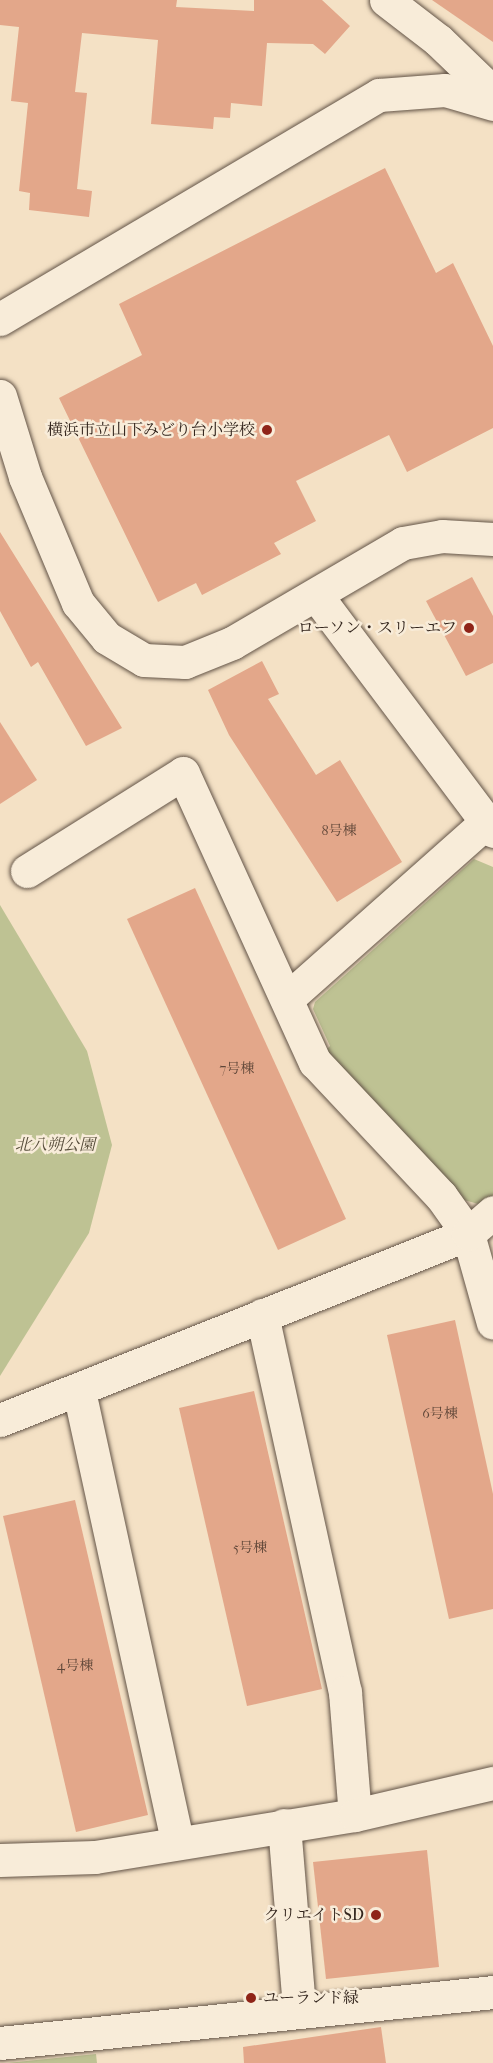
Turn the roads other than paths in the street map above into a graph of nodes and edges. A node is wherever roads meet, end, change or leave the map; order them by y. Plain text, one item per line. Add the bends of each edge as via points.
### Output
1 (386, 0) edge
2 (493, 93) edge
3 (493, 104) edge
4 (0, 319) edge
5 (0, 396) edge
6 (493, 539) edge
7 (316, 595) junction
8 (489, 826) edge
9 (27, 871) dead end
10 (288, 998) junction
11 (493, 1212) edge
12 (468, 1234) junction
13 (262, 1315) junction
14 (493, 1323) edge
15 (79, 1391) junction
16 (0, 1420) edge
17 (493, 1783) edge
18 (356, 1815) junction
19 (284, 1825) junction
20 (177, 1841) junction
21 (0, 1860) edge
22 (493, 1992) edge
23 (299, 2009) junction
24 (0, 2043) edge

1 - 2 street via 438,40
3 - 4 street via 446,90 379,95
5 - 7 street via 25,477 78,603 107,638 144,660 186,662
6 - 7 street via 442,536 403,543
7 - 8 street
8 - 10 street
9 - 10 street via 183,773
10 - 12 street via 315,1062 441,1196
11 - 12 street
12 - 13 street
12 - 14 street
13 - 15 street
13 - 18 street via 345,1692
15 - 16 street
15 - 20 street
17 - 18 street
18 - 19 street
19 - 20 street
19 - 23 street
20 - 21 street via 95,1857
22 - 23 street
23 - 24 street

